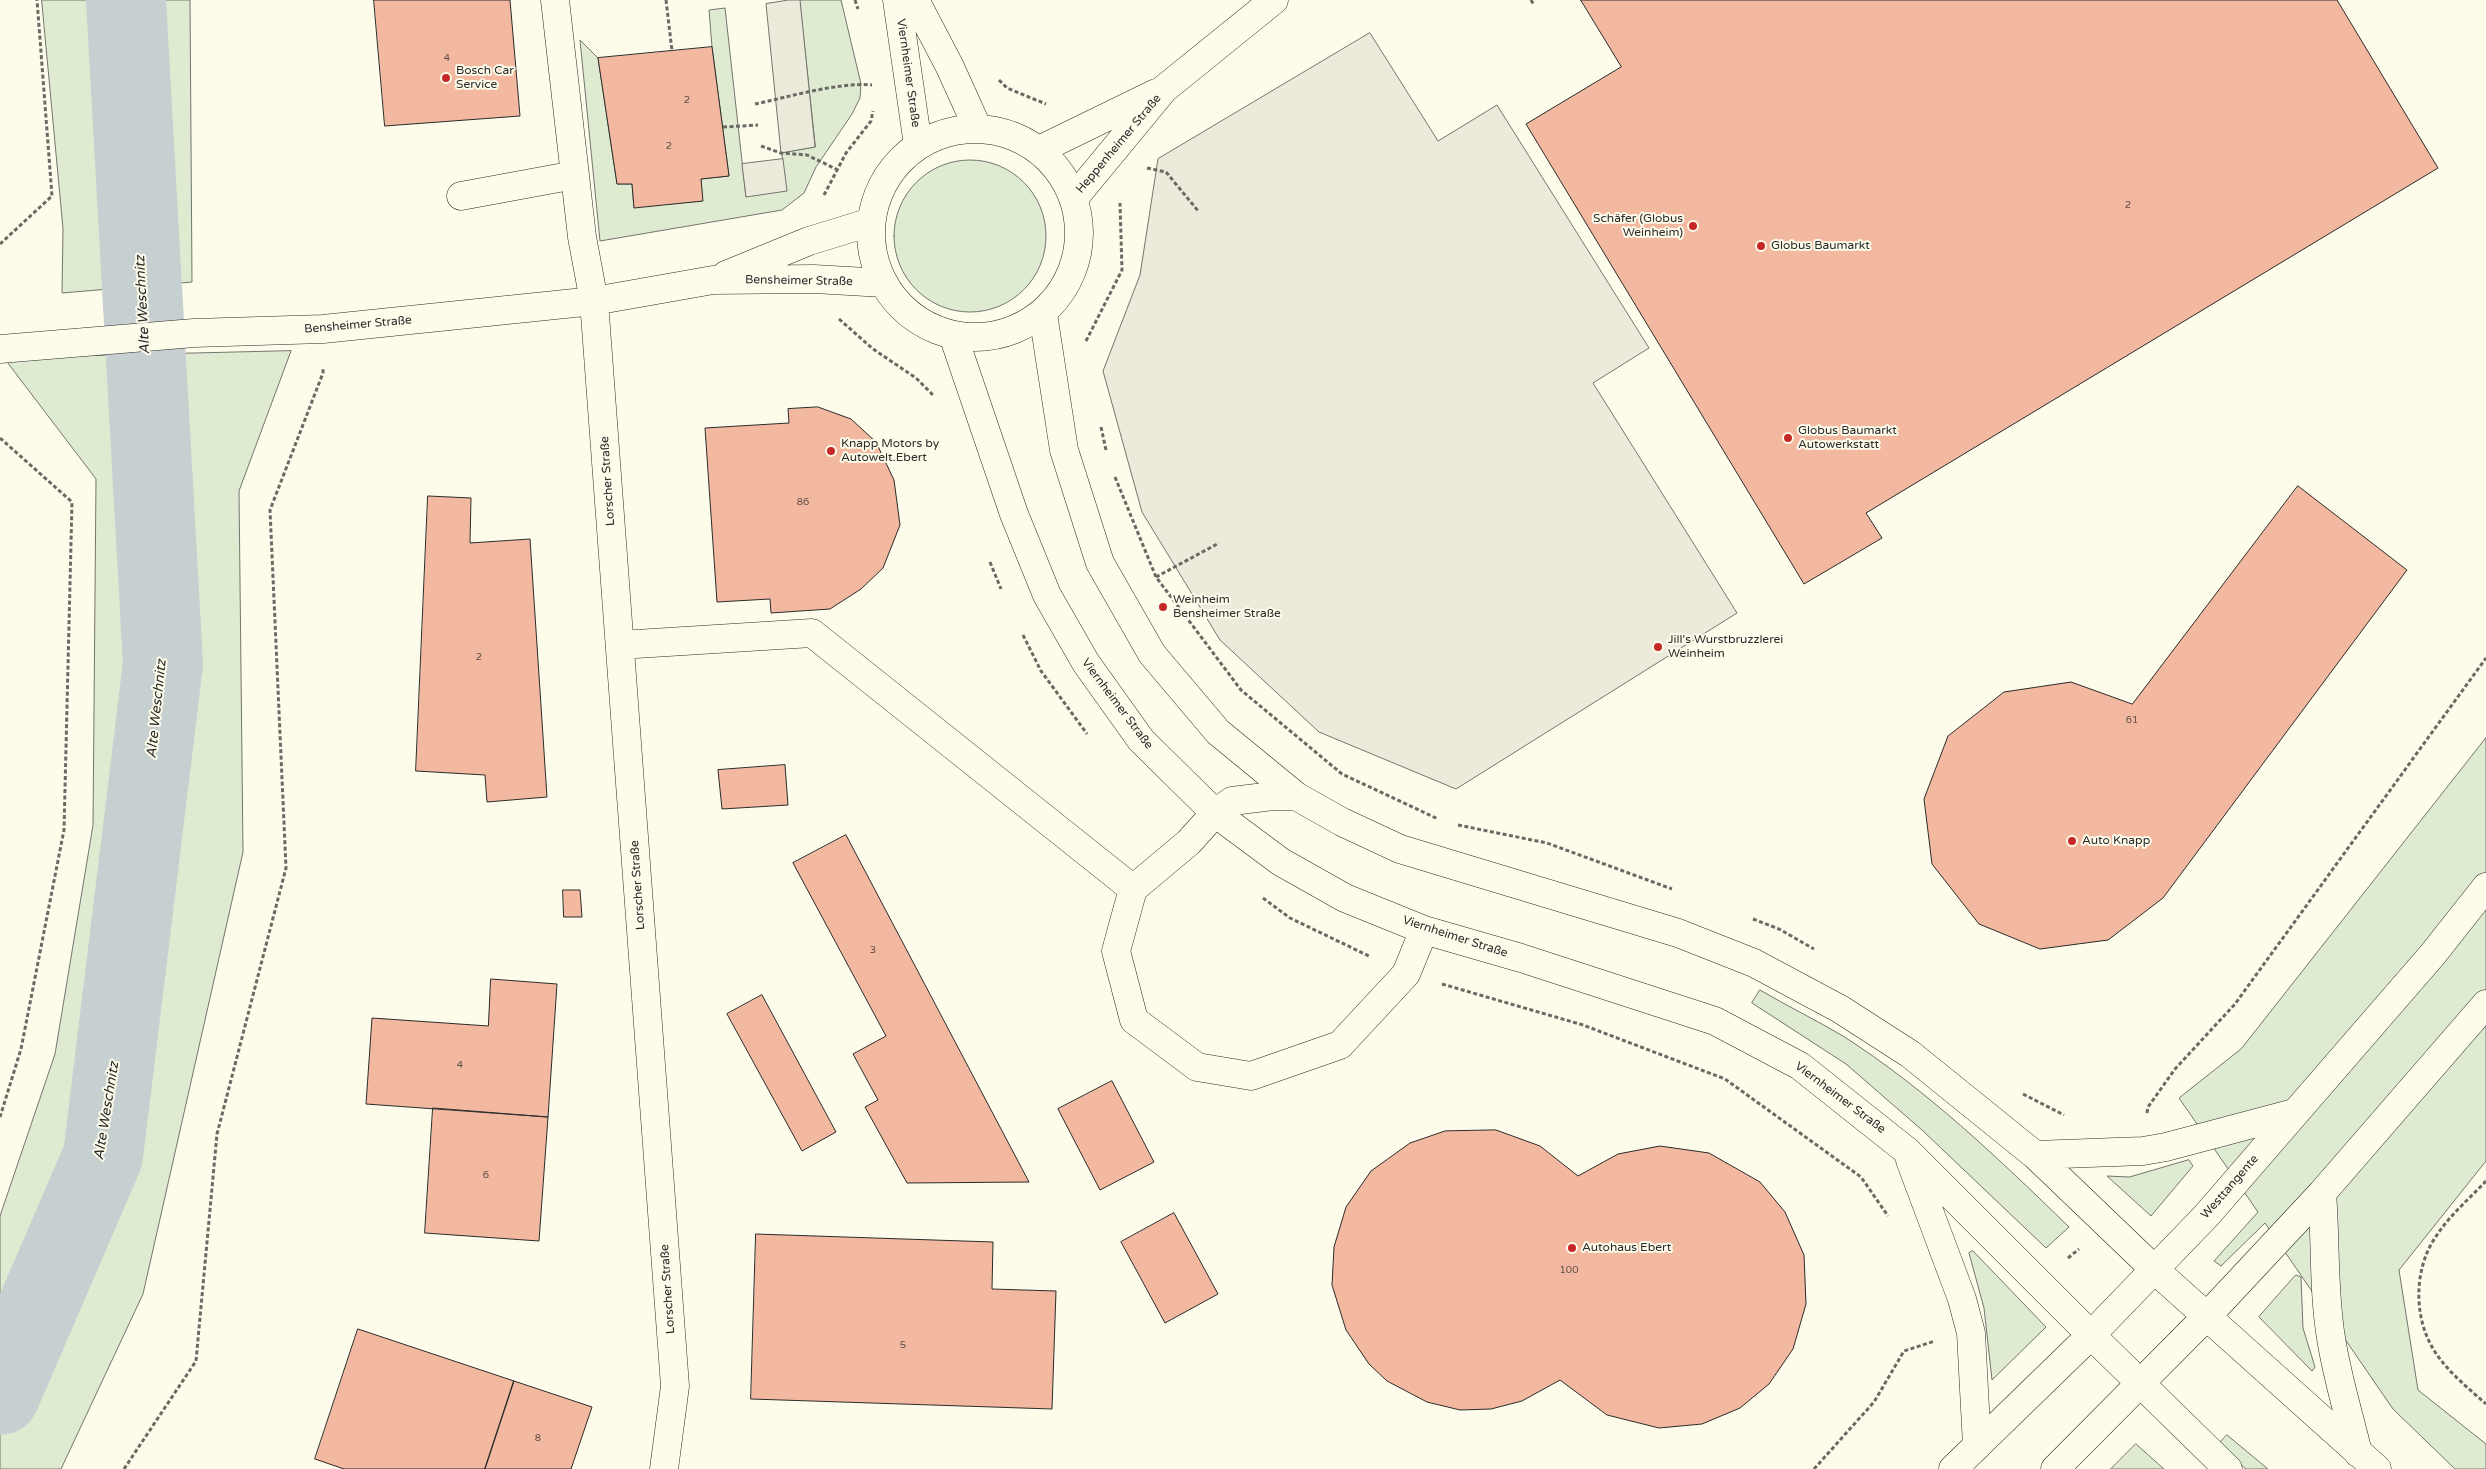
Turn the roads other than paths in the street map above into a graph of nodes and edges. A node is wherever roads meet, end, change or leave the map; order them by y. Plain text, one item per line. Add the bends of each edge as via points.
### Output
1 (555, 0) edge
2 (897, 0) edge
3 (915, 0) edge
4 (1274, 0) edge
5 (1164, 89) junction
6 (978, 129) junction
7 (918, 145) junction
8 (1039, 150) junction
9 (575, 175) junction
10 (461, 196) dead end
11 (1074, 198) junction
12 (871, 222) junction
13 (713, 280) junction
14 (884, 283) junction
15 (594, 301) junction
16 (1042, 314) junction
17 (953, 335) junction
18 (0, 350) edge
19 (620, 645) junction
20 (1296, 796) junction
21 (1215, 813) junction
22 (2486, 887) edge
23 (1133, 889) junction
24 (1424, 930) junction
25 (2486, 1004) edge
26 (2294, 1113) junction
27 (1907, 1151) junction
28 (2035, 1155) junction
29 (2322, 1194) junction
30 (2155, 1270) junction
31 (2208, 1315) junction
32 (2091, 1335) junction
33 (2140, 1384) junction
34 (1977, 1446) junction
35 (2368, 1461) edge
36 (664, 1469) edge
37 (1953, 1469) edge
38 (2055, 1469) edge
39 (2228, 1469) edge

1 - 9 street, Lorscher Straße
2 - 7 street, Viernheimer Straße
3 - 6 street, Viernheimer Straße
4 - 5 street, Heppenheimer Straße
5 - 8 street, Heppenheimer Straße
5 - 11 street, Heppenheimer Straße
6 - 7 street via 947,132
6 - 8 street via 1010,134
7 - 12 street via 895,166 879,192
8 - 11 street via 1060,172
9 - 10 street
9 - 15 street, Lorscher Straße
11 - 16 street via 1080,229 1076,261 1063,290
12 - 13 street, Bensheimer Straße via 809,241
12 - 14 street via 873,254
13 - 14 street, Bensheimer Straße via 814,279
13 - 15 street, Bensheimer Straße
14 - 17 street via 902,307 925,325
15 - 18 street, Bensheimer Straße via 323,329 194,333
15 - 19 street, Lorscher Straße
16 - 17 street via 1016,330 984,338
16 - 20 street via 1064,450 1100,563 1152,654 1218,732
17 - 21 street, Viernheimer Straße via 1014,514 1047,595 1086,664 1141,740
19 - 23 street via 812,633
19 - 36 street, Lorscher Straße via 675,1386
20 - 21 street via 1232,802
20 - 28 street via 1400,849 1678,933 1754,963 1840,1009 1910,1054
21 - 23 street via 1189,842
21 - 24 street, Viernheimer Straße via 1281,862 1345,898
22 - 26 street, Westtangente via 2433,954
23 - 24 street via 1116,951 1134,1020 1197,1067 1251,1076 1340,1045 1406,974
24 - 27 street, Viernheimer Straße via 1714,1021 1800,1066
25 - 29 street
26 - 28 street via 2143,1152
26 - 30 street, Westtangente
27 - 32 street, Viernheimer Straße
27 - 34 street via 1962,1299 1971,1333
28 - 30 street
29 - 31 street
29 - 35 street via 2325,1288 2331,1339
30 - 31 street
30 - 32 street, Westtangente
31 - 33 street
31 - 35 street
32 - 33 street, Viernheimer Straße
32 - 34 street, Westtangente
33 - 38 street
33 - 39 street, Viernheimer Straße
34 - 37 street, Westtangente

